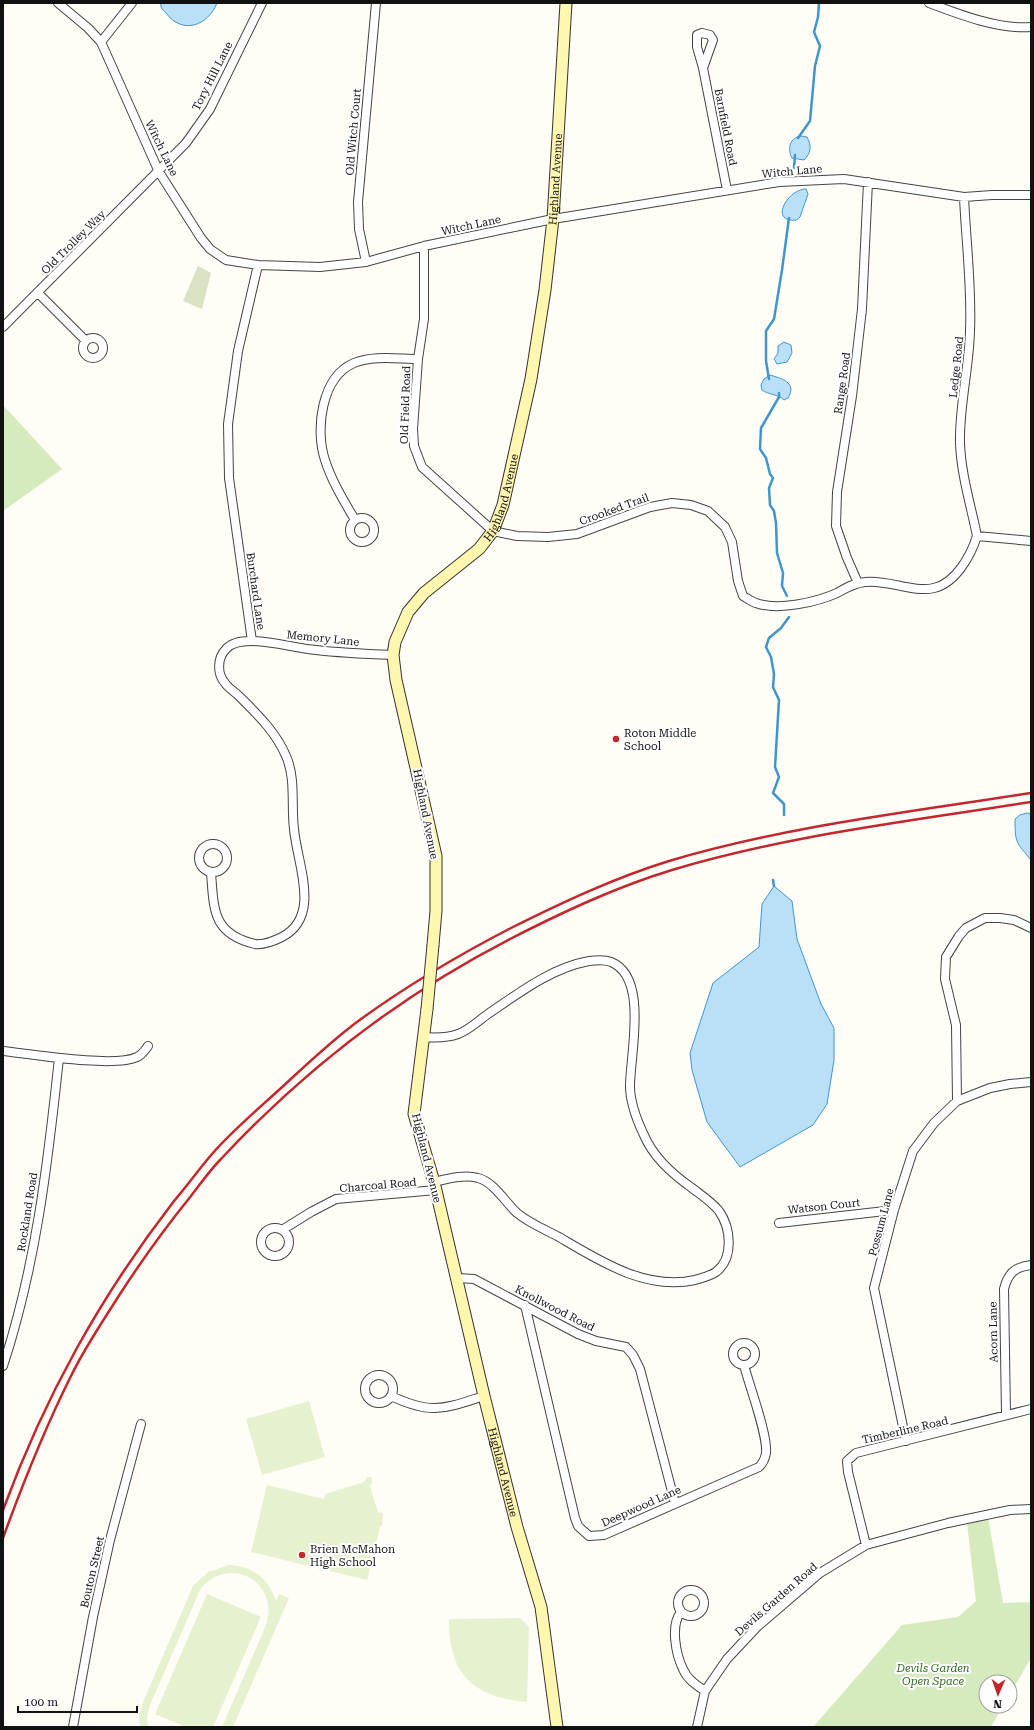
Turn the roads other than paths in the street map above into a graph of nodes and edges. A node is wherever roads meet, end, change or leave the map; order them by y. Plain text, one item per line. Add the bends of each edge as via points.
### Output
1 (58, 3) edge
2 (132, 3) edge
3 (262, 3) edge
4 (376, 3) edge
5 (566, 3) edge
6 (929, 3) edge
7 (1031, 27) edge
8 (101, 42) junction
9 (703, 68) dead end
10 (159, 172) junction
11 (868, 182) junction
12 (727, 190) junction
13 (1031, 195) edge
14 (964, 197) junction
15 (553, 219) junction
16 (424, 246) junction
17 (366, 262) junction
18 (258, 265) junction
19 (38, 293) junction
20 (3, 327) edge
21 (86, 341) dead end
22 (418, 359) junction
23 (355, 520) dead end
24 (493, 531) junction
25 (977, 536) junction
26 (1031, 541) edge
27 (858, 583) junction
28 (252, 641) junction
29 (393, 656) junction
30 (212, 873) dead end
31 (1031, 928) edge
32 (423, 1037) junction
33 (148, 1046) dead end
34 (3, 1051) edge
35 (58, 1058) junction
36 (1031, 1082) edge
37 (957, 1101) junction
38 (435, 1186) junction
39 (894, 1210) junction
40 (779, 1223) dead end
41 (282, 1230) dead end
42 (1031, 1265) edge
43 (458, 1278) junction
44 (525, 1305) junction
45 (744, 1365) dead end
46 (3, 1366) edge
47 (391, 1396) dead end
48 (484, 1396) junction
49 (1031, 1409) edge
50 (1006, 1415) junction
51 (141, 1424) dead end
52 (906, 1441) junction
53 (675, 1503) junction
54 (1031, 1509) edge
55 (866, 1545) junction
56 (681, 1612) dead end
57 (705, 1691) junction
58 (73, 1727) edge
59 (557, 1727) edge
60 (697, 1727) edge

1 - 8 street, Witch Lane
2 - 8 street
3 - 10 street, Tory Hill Lane via 210,109 186,143
4 - 17 street, Old Witch Court via 358,202 359,229
5 - 15 street, Highland Avenue
6 - 7 street via 946,10 1016,28
8 - 10 street, Witch Lane
9 - 12 street, Barnfield Road
10 - 18 street, Witch Lane via 210,249 226,260
10 - 19 street, Old Trolley Way
11 - 12 street, Witch Lane via 824,179 779,182
11 - 14 street, Witch Lane
11 - 27 street, Range Road via 862,309 837,492 836,526 846,558
12 - 15 street, Witch Lane
13 - 14 street, Witch Lane
14 - 25 street, Ledge Road via 970,281 970,331 966,391 960,422 960,445
15 - 16 street, Witch Lane
15 - 24 street, Highland Avenue via 531,380 503,505
16 - 17 street, Witch Lane
16 - 22 street, Old Field Road via 424,319
17 - 18 street, Witch Lane via 320,267
18 - 28 street, Burchard Lane via 238,351 228,424 229,478
19 - 20 street, Old Trolley Way
19 - 21 street
22 - 23 street via 370,359 354,363 339,373 330,386 323,406 321,432 324,459 335,486
22 - 24 street, Old Field Road via 413,429 416,456 422,467
24 - 27 street, Crooked Trail via 517,536 548,537 577,534 650,507 672,503 691,505 708,511 725,527 732,542 743,596 757,604 780,606 813,601
24 - 29 street, Highland Avenue via 475,552 414,603 401,626
25 - 26 street
25 - 27 street, Crooked Trail via 973,550 960,568 948,582 934,588
28 - 29 street, Memory Lane via 317,650
28 - 30 street, Burchard Lane via 234,642 226,649 220,659 219,670 224,683 266,724 281,744 290,765 294,832 304,888 304,908 299,924 289,934 274,941 257,944 241,939 219,921 214,910
29 - 32 street, Highland Avenue, bridge via 396,680 436,856 436,911
31 - 37 street via 1014,920 986,918 966,928 958,936 946,957 945,979 956,1025
32 - 38 street, Highland Avenue via 414,1114
32 - 38 street, Charcoal Road via 441,1038 461,1033 557,970 596,960 608,961 619,967 630,984 635,1009 630,1086 632,1105 642,1132 652,1152 663,1165 719,1211 727,1234 727,1254 719,1269 705,1278 676,1282 642,1278 602,1262 519,1214 486,1182 478,1178 467,1177
33 - 35 street via 136,1058 112,1061
34 - 35 street
35 - 46 street, Rockland Road via 37,1234 14,1334
36 - 37 street, Possum Lane via 990,1088
37 - 39 street, Possum Lane via 934,1123 913,1151
38 - 41 street, Charcoal Road via 336,1199
38 - 43 street, Highland Avenue
39 - 40 street, Watson Court
39 - 52 street, Possum Lane via 874,1288
42 - 50 street, Acorn Lane via 1020,1266 1012,1271 1007,1277 1004,1289
43 - 44 street, Knollwood Road via 474,1278
43 - 48 street, Highland Avenue
44 - 53 street, Knollwood Road via 578,1334 596,1341 626,1347 633,1355 640,1369
44 - 53 street, Deepwood Lane via 578,1526 589,1536 604,1535
45 - 53 street, Deepwood Lane via 765,1439 764,1461 759,1467
47 - 48 street via 426,1409 447,1407
48 - 59 street, Highland Avenue via 517,1527 541,1607
49 - 50 street, Timberline Road
50 - 52 street, Timberline Road
51 - 58 street, Bouton Street via 110,1540
52 - 55 street, Timberline Road via 856,1453 847,1461
54 - 55 street, Devils Garden Road via 1010,1510 948,1523
55 - 57 street, Devils Garden Road via 820,1573 758,1627 727,1659
56 - 57 street via 676,1622 675,1636 683,1670 692,1682
57 - 60 street, Devils Garden Road

